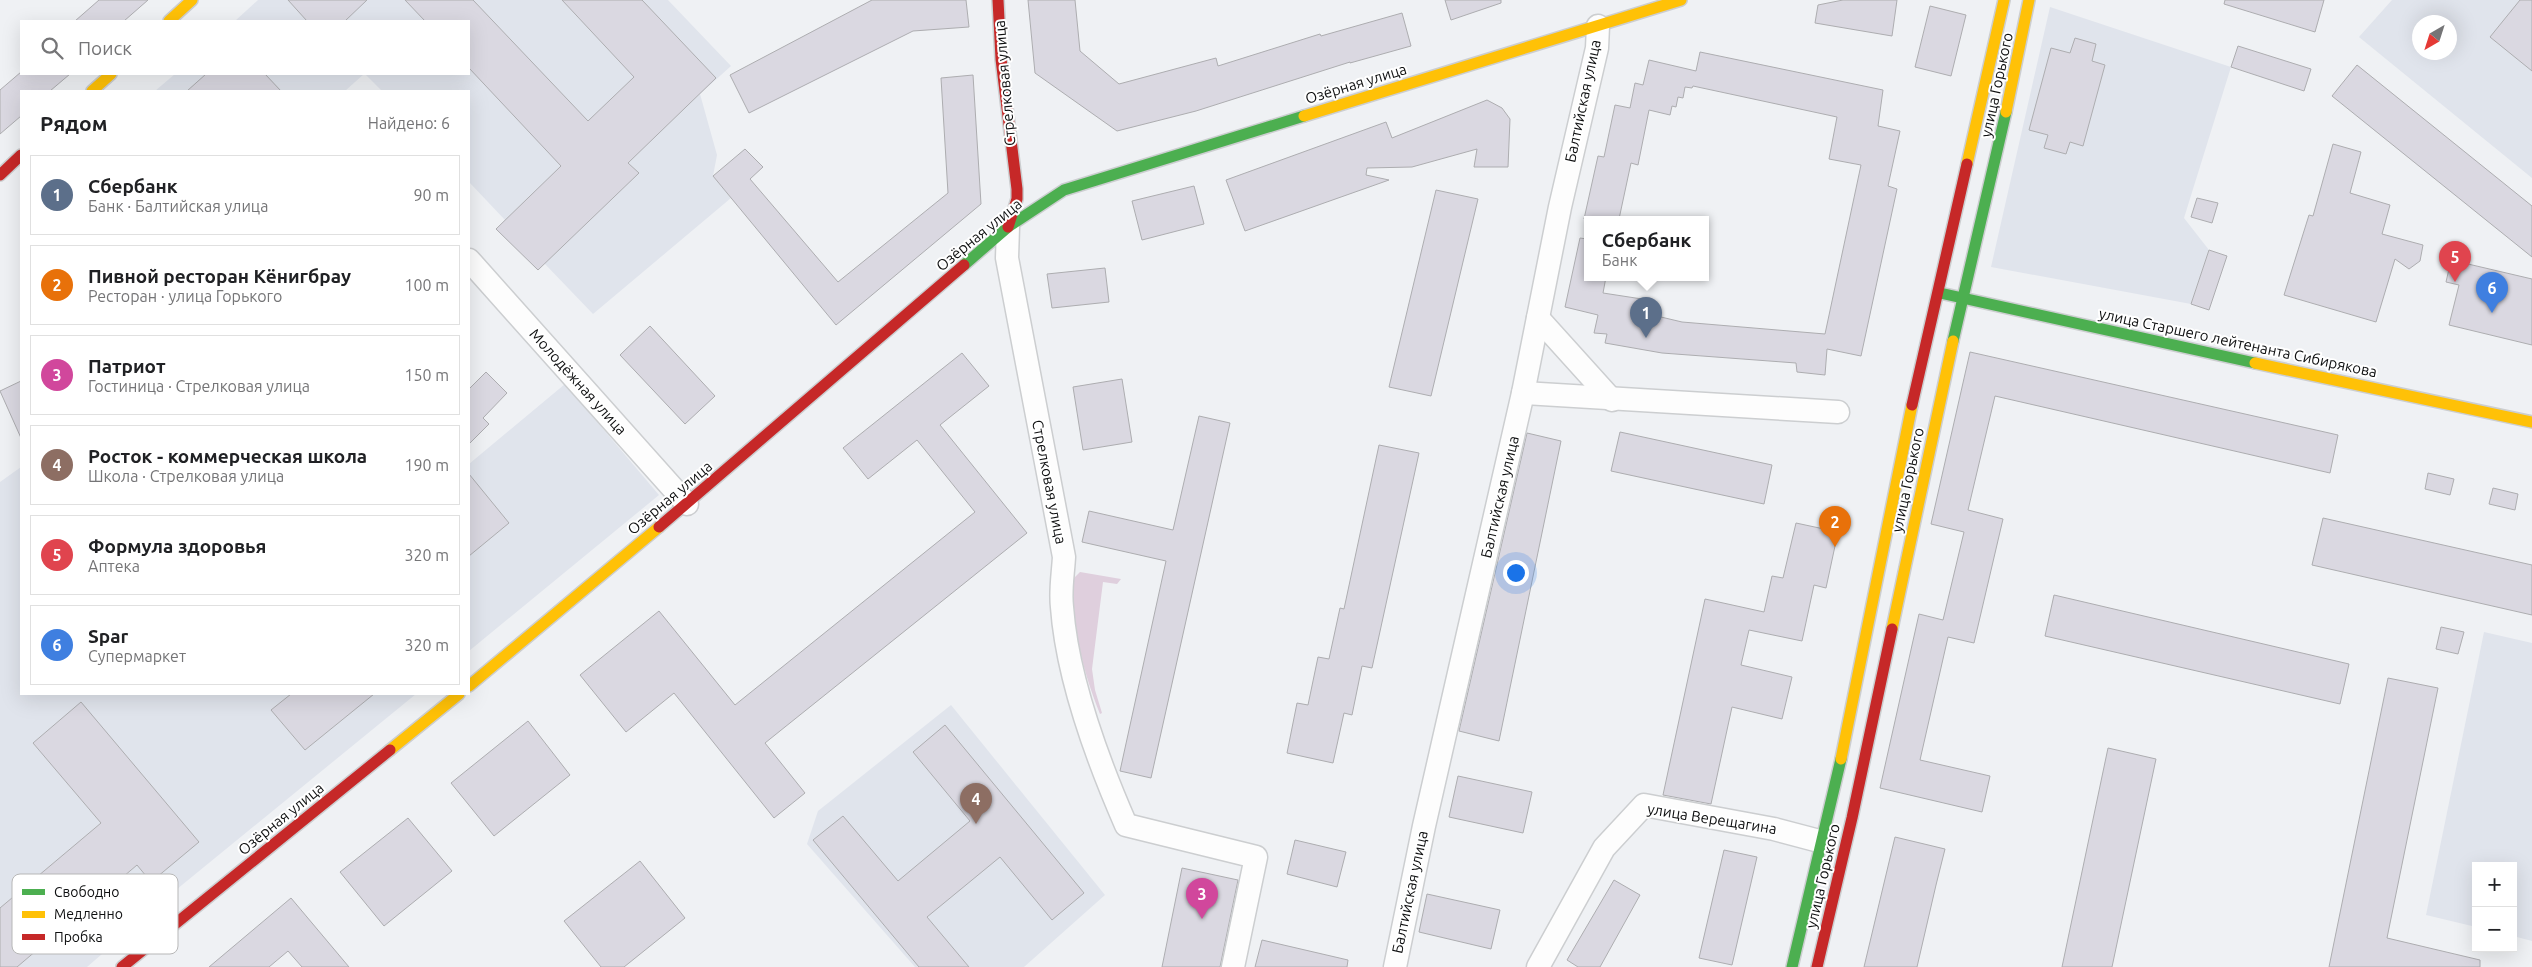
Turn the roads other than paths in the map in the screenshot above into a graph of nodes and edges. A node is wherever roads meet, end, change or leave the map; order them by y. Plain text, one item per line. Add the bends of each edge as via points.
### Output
1 (192, 0) edge
2 (998, 0) edge
3 (1681, 0) edge
4 (2004, 0) edge
5 (2030, 0) edge
6 (170, 20) edge
7 (1598, 26) junction
8 (110, 75) edge
9 (93, 90) edge
10 (20, 157) edge
11 (0, 175) edge
12 (1008, 226) junction
13 (470, 261) edge
14 (1939, 292) junction
15 (1964, 298) junction
16 (1538, 318) junction
17 (1523, 393) junction
18 (1612, 400) junction
19 (1838, 412) dead end
20 (2532, 422) edge
21 (687, 504) junction
22 (470, 685) edge
23 (458, 695) edge
24 (1823, 842) junction
25 (178, 922) edge
26 (138, 954) edge
27 (122, 967) edge
28 (1234, 967) edge
29 (1395, 967) edge
30 (1538, 967) edge
31 (1792, 967) edge
32 (1817, 967) edge

1 - 6 main road
2 - 12 main road, Стрелковая улица via 1001,59 1017,189
3 - 7 main road, Озёрная улица
4 - 14 main road, улица Горького
5 - 15 main road, улица Горького
7 - 12 main road, Озёрная улица via 1064,190
7 - 16 street, Балтийская улица via 1597,48
8 - 9 main road
10 - 11 main road
12 - 21 main road, Озёрная улица
12 - 28 street, Стрелковая улица via 1007,258 1064,557 1062,606 1068,651 1092,736 1126,825 1256,857
13 - 21 street, Молодёжная улица
14 - 15 main road, улица Старшего лейтенанта Сибирякова
14 - 24 main road, улица Горького via 1906,434
15 - 20 main road, улица Старшего лейтенанта Сибирякова
15 - 32 main road, улица Горького
16 - 17 street, Балтийская улица
16 - 18 street
17 - 18 street
17 - 29 street, Балтийская улица
18 - 19 street
21 - 22 main road, Озёрная улица
23 - 25 main road, Озёрная улица
24 - 30 street, улица Верещагина via 1774,829 1644,804 1604,848
24 - 31 main road, улица Горького
26 - 27 main road, Озёрная улица

